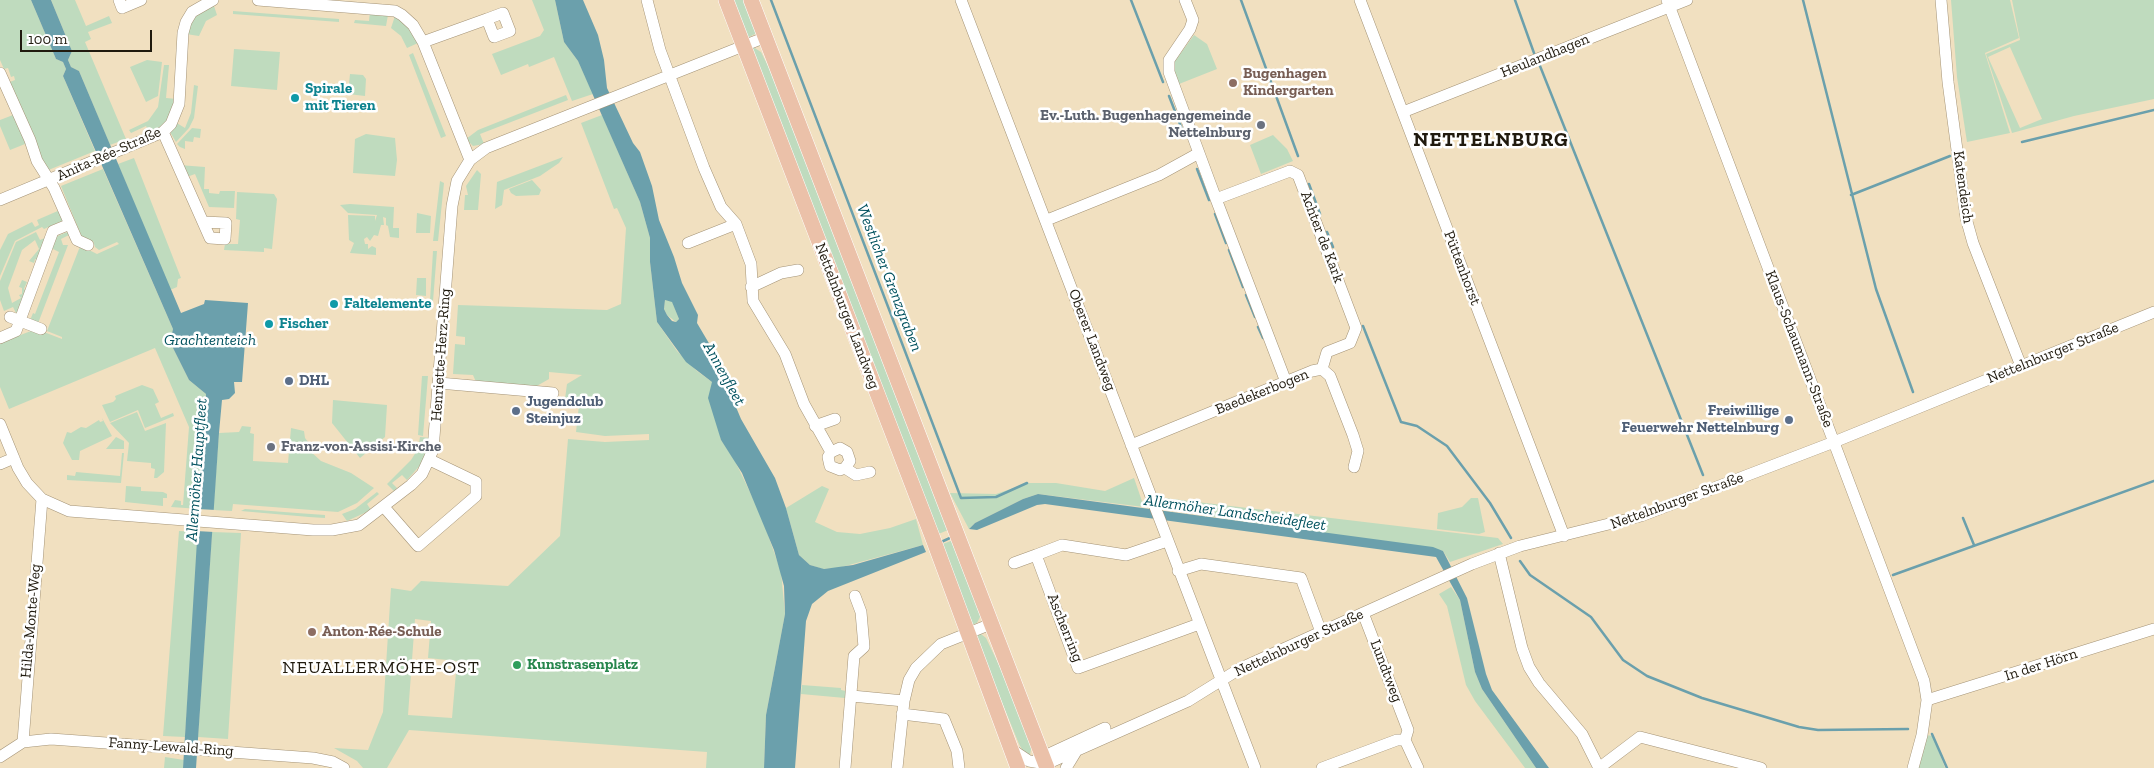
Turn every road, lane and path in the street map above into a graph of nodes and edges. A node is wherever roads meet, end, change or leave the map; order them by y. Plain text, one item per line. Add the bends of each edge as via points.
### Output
1 (119, 0) edge
2 (141, 0) edge
3 (212, 0) edge
4 (258, 0) edge
5 (647, 0) edge
6 (726, 0) edge
7 (751, 0) edge
8 (961, 0) edge
9 (1185, 0) edge
10 (1360, 0) edge
11 (1687, 0) edge
12 (1941, 0) edge
13 (1668, 4) edge
14 (395, 5) edge
15 (488, 22) junction
16 (478, 29) dead end
17 (766, 37) junction
18 (423, 42) junction
19 (743, 47) junction
20 (670, 76) junction
21 (2, 78) edge
22 (1403, 112) junction
23 (163, 132) junction
24 (1199, 153) junction
25 (470, 160) junction
26 (49, 180) junction
27 (1216, 199) junction
28 (0, 200) edge
29 (1047, 220) junction
30 (203, 222) dead end
31 (70, 224) junction
32 (736, 224) junction
33 (688, 243) dead end
34 (88, 245) dead end
35 (798, 270) dead end
36 (751, 287) junction
37 (2154, 312) edge
38 (15, 319) junction
39 (41, 329) dead end
40 (0, 338) edge
41 (2021, 366) junction
42 (1322, 369) junction
43 (1286, 382) junction
44 (439, 383) junction
45 (553, 393) dead end
46 (835, 419) dead end
47 (0, 424) edge
48 (815, 426) junction
49 (1834, 442) junction
50 (1131, 444) junction
51 (830, 452) junction
52 (14, 458) junction
53 (430, 460) junction
54 (0, 464) edge
55 (845, 468) junction
56 (1354, 468) dead end
57 (870, 472) dead end
58 (42, 499) junction
59 (384, 507) junction
60 (1564, 536) junction
61 (1167, 541) junction
62 (1499, 553) junction
63 (1036, 555) junction
64 (1014, 563) dead end
65 (1178, 571) junction
66 (855, 596) dead end
67 (1363, 613) junction
68 (991, 624) junction
69 (1199, 624) junction
70 (2154, 630) edge
71 (1321, 632) junction
72 (968, 633) junction
73 (1221, 681) junction
74 (1202, 691) junction
75 (852, 696) junction
76 (1927, 700) junction
77 (904, 701) junction
78 (902, 714) junction
79 (1407, 735) junction
80 (23, 742) junction
81 (1010, 747) junction
82 (1077, 750) junction
83 (0, 757) edge
84 (1039, 763) edge
85 (344, 768) edge
86 (845, 768) edge
87 (897, 768) edge
88 (959, 768) edge
89 (1018, 768) edge
90 (1066, 768) edge
91 (1255, 768) edge
92 (1322, 768) edge
93 (1418, 768) edge
94 (1599, 768) edge
95 (1761, 768) edge
96 (1912, 768) edge

1 - 2 street via 122,8
3 - 23 street, Anita-Rée-Straße via 192,12 186,22 179,104 171,124
4 - 14 street
5 - 20 street
6 - 19 main road, Nettelnburger Landweg
7 - 17 main road, Nettelnburger Landweg
8 - 29 street, Oberer Landweg
9 - 24 street via 1193,20 1169,60 1168,72
10 - 22 street, Püttenhorst
11 - 13 street, Heulandhagen
12 - 41 street, Katendeich via 1948,82 1967,224
13 - 22 street, Heulandhagen
13 - 49 street, Klaus-Schaumann-Straße
14 - 18 street
15 - 15 street via 506,16 510,31 494,37
15 - 16 street
15 - 18 street
17 - 19 street, Henriette-Herz-Ring
17 - 68 main road, Nettelnburger Landweg
18 - 25 street
19 - 20 street, Henriette-Herz-Ring
19 - 72 main road, Nettelnburger Landweg
20 - 25 street, Henriette-Herz-Ring via 486,148
20 - 32 street via 721,207
21 - 26 street via 36,161
22 - 60 street, Püttenhorst
23 - 26 street, Anita-Rée-Straße
23 - 30 street
24 - 27 street
24 - 29 street via 1159,175
25 - 44 street, Henriette-Herz-Ring via 453,196
26 - 28 street, Anita-Rée-Straße
26 - 31 street
27 - 42 street, Achter de Kark via 1297,166 1356,328 1350,343 1327,352
27 - 43 street
29 - 50 street, Oberer Landweg
31 - 34 street via 77,240
31 - 38 street via 50,230
32 - 33 street
32 - 36 street via 751,264
35 - 36 street
36 - 48 street via 753,301 785,354
37 - 41 street, Nettelnburger Straße
38 - 39 street
38 - 40 street via 16,331
41 - 49 street, Nettelnburger Straße
42 - 43 street, Baedekerbogen
42 - 56 street, Baedekerbogen via 1330,376 1353,435 1358,451
43 - 50 street, Baedekerbogen
44 - 45 street
44 - 53 street, Henriette-Herz-Ring
46 - 48 street
47 - 52 street, Henriette-Herz-Ring
48 - 51 street
49 - 60 street, Nettelnburger Straße via 1641,516
49 - 76 street, Klaus-Schaumann-Straße via 1924,681
50 - 61 street, Oberer Landweg
51 - 55 street via 830,466 840,470
51 - 55 street via 840,448 847,452 850,461
52 - 54 street
52 - 58 street, Henriette-Herz-Ring via 27,484
53 - 59 street, Henriette-Herz-Ring via 422,474
53 - 59 street via 476,482 476,496 418,546
55 - 57 street via 856,475
58 - 59 street, Henriette-Herz-Ring via 69,510 332,530 358,525
58 - 80 street, Hilda-Monte-Weg
60 - 62 street, Nettelnburger Straße
61 - 63 street via 1126,555 1062,545
61 - 65 street, Oberer Landweg
62 - 67 street, Nettelnburger Straße
62 - 94 street via 1529,667 1539,684 1582,734
63 - 64 street
63 - 69 street, Ascherring via 1078,668
65 - 69 street, Oberer Landweg
65 - 71 street via 1201,564 1301,578
66 - 75 street via 861,612 864,647 854,656
67 - 71 street, Nettelnburger Straße
67 - 79 street, Lundtweg
68 - 72 street
68 - 84 main road, Nettelnburger Landweg
69 - 73 street, Oberer Landweg
70 - 76 street, In der Hörn
71 - 73 street, Nettelnburger Straße via 1241,668
72 - 77 street via 941,644 923,659 909,680
72 - 81 main road, Nettelnburger Landweg
73 - 74 street, Nettelnburger Straße
73 - 91 street, Oberer Landweg
74 - 82 street, Nettelnburger Straße
74 - 84 street, Nettelnburger Straße via 1183,695
75 - 77 street
75 - 86 street
76 - 96 street
77 - 78 street
78 - 87 street
78 - 88 street via 944,718 957,751
79 - 92 street
79 - 93 street, Lundtweg
80 - 83 street, Fanny-Lewald-Ring
80 - 85 street, Fanny-Lewald-Ring via 51,739 313,758
81 - 84 street via 1017,755
81 - 89 main road, Nettelnburger Landweg
82 - 84 street, Nettelnburger Straße
82 - 90 street
94 - 95 street via 1640,737

